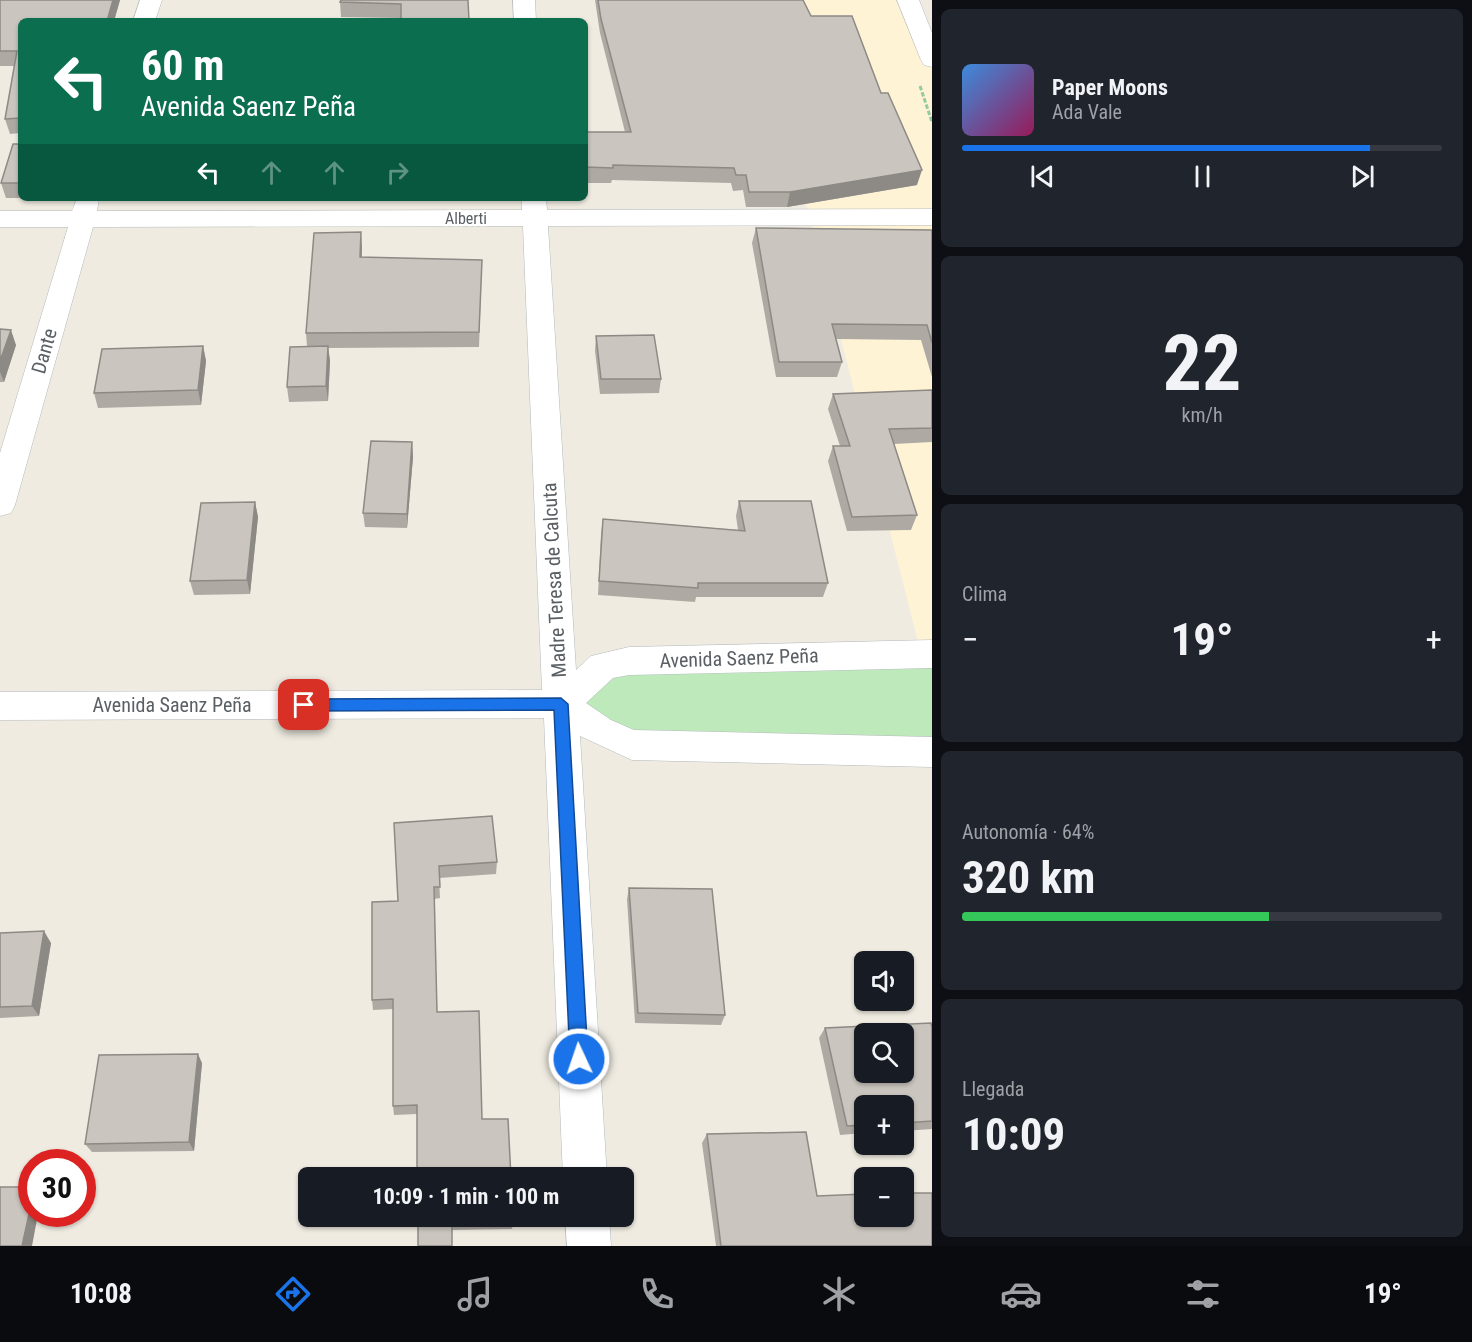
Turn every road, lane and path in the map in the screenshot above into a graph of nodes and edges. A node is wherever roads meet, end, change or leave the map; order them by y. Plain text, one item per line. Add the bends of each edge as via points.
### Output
1 (151, 0) edge
2 (524, 0) edge
3 (908, 0) edge
4 (145, 18) edge
5 (525, 18) edge
6 (932, 60) edge
7 (535, 208) edge
8 (85, 209) edge
9 (932, 217) edge
10 (0, 219) edge
11 (0, 505) edge
12 (932, 654) edge
13 (561, 704) junction
14 (0, 706) edge
15 (932, 752) edge
16 (584, 1167) edge
17 (588, 1227) edge
18 (589, 1246) edge

1 - 4 street
2 - 5 street
3 - 6 street
7 - 8 street, Alberti
7 - 9 street, Alberti
7 - 13 street, Madre Teresa de Calcuta
8 - 10 street, Alberti
8 - 11 street, Dante
12 - 13 street, Avenida Saenz Peña via 629,661 603,666
13 - 14 street, Avenida Saenz Peña
13 - 15 street via 599,731 632,745
13 - 16 street, Madre Teresa de Calcuta
17 - 18 street

